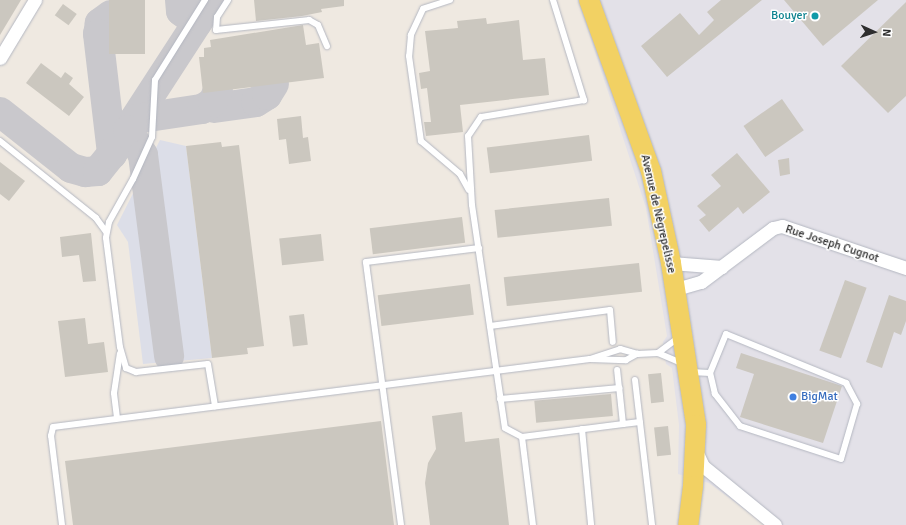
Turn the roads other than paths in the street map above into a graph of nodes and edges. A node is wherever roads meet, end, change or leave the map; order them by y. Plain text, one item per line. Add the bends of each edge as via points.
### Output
1 (35, 0) edge
2 (205, 0) edge
3 (228, 0) edge
4 (450, 0) edge
5 (553, 0) edge
6 (589, 0) edge
7 (604, 0) edge
8 (327, 46) dead end
9 (608, 50) junction
10 (0, 58) edge
11 (0, 141) edge
12 (472, 203) junction
13 (106, 238) junction
14 (479, 248) junction
15 (671, 263) junction
16 (722, 267) junction
17 (906, 268) edge
18 (676, 289) junction
19 (490, 326) junction
20 (681, 334) junction
21 (613, 342) dead end
22 (120, 347) junction
23 (658, 353) junction
24 (637, 354) junction
25 (590, 359) junction
26 (617, 370) dead end
27 (495, 371) junction
28 (686, 373) junction
29 (710, 373) junction
30 (635, 380) dead end
31 (383, 385) junction
32 (619, 388) junction
33 (500, 400) junction
34 (215, 406) junction
35 (117, 418) junction
36 (640, 422) junction
37 (623, 424) junction
38 (582, 429) junction
39 (522, 437) junction
40 (695, 448) junction
41 (693, 486) junction
42 (725, 486) junction
43 (62, 525) edge
44 (401, 525) edge
45 (533, 525) edge
46 (591, 525) edge
47 (652, 525) edge
48 (680, 525) edge
49 (688, 525) edge
50 (775, 525) edge

1 - 10 street
2 - 13 lane via 155,80 152,137 107,226
3 - 8 lane via 217,17 216,30 309,20 318,25
4 - 12 lane via 423,9 411,35 409,56 421,141 460,174
5 - 12 lane via 584,100 481,117 468,136
6 - 9 main road, Avenue de Nègrepelisse
7 - 9 main road, Avenue de Nègrepelisse
9 - 15 main road, Avenue de Nègrepelisse via 650,170
11 - 13 lane via 102,224
12 - 14 lane
13 - 22 lane
14 - 19 lane
14 - 31 lane via 366,262
15 - 16 street
15 - 18 main road, Avenue de Nègrepelisse
16 - 17 street, Rue Joseph Cugnot via 773,228 782,226
16 - 18 street, Rue Joseph Cugnot via 701,282
18 - 20 main road, Avenue de Nègrepelisse
19 - 21 lane via 610,310
19 - 27 lane
20 - 23 lane
20 - 28 main road, Avenue de Nègrepelisse
22 - 34 lane via 128,371 208,364
22 - 35 lane via 114,393
23 - 24 lane
23 - 28 lane
24 - 25 lane via 626,360
24 - 25 lane via 620,349
25 - 27 lane
26 - 32 lane
27 - 31 lane
27 - 33 lane
28 - 29 lane
28 - 40 main road, Avenue de Nègrepelisse via 696,425
28 - 48 main road, Avenue de Nègrepelisse via 686,481
29 - 29 lane via 726,334 846,383 857,404 841,458 740,426 715,394
30 - 36 lane
31 - 34 lane
31 - 44 lane
32 - 33 lane
32 - 37 lane
33 - 39 lane via 506,428
34 - 35 lane
35 - 43 lane via 53,427 50,436
36 - 37 lane
36 - 47 lane
37 - 38 lane
38 - 39 lane
38 - 46 lane
39 - 45 lane
40 - 41 main road, Avenue de Nègrepelisse
40 - 42 street via 703,466
41 - 42 street via 704,479
41 - 49 main road, Avenue de Nègrepelisse
42 - 50 street

